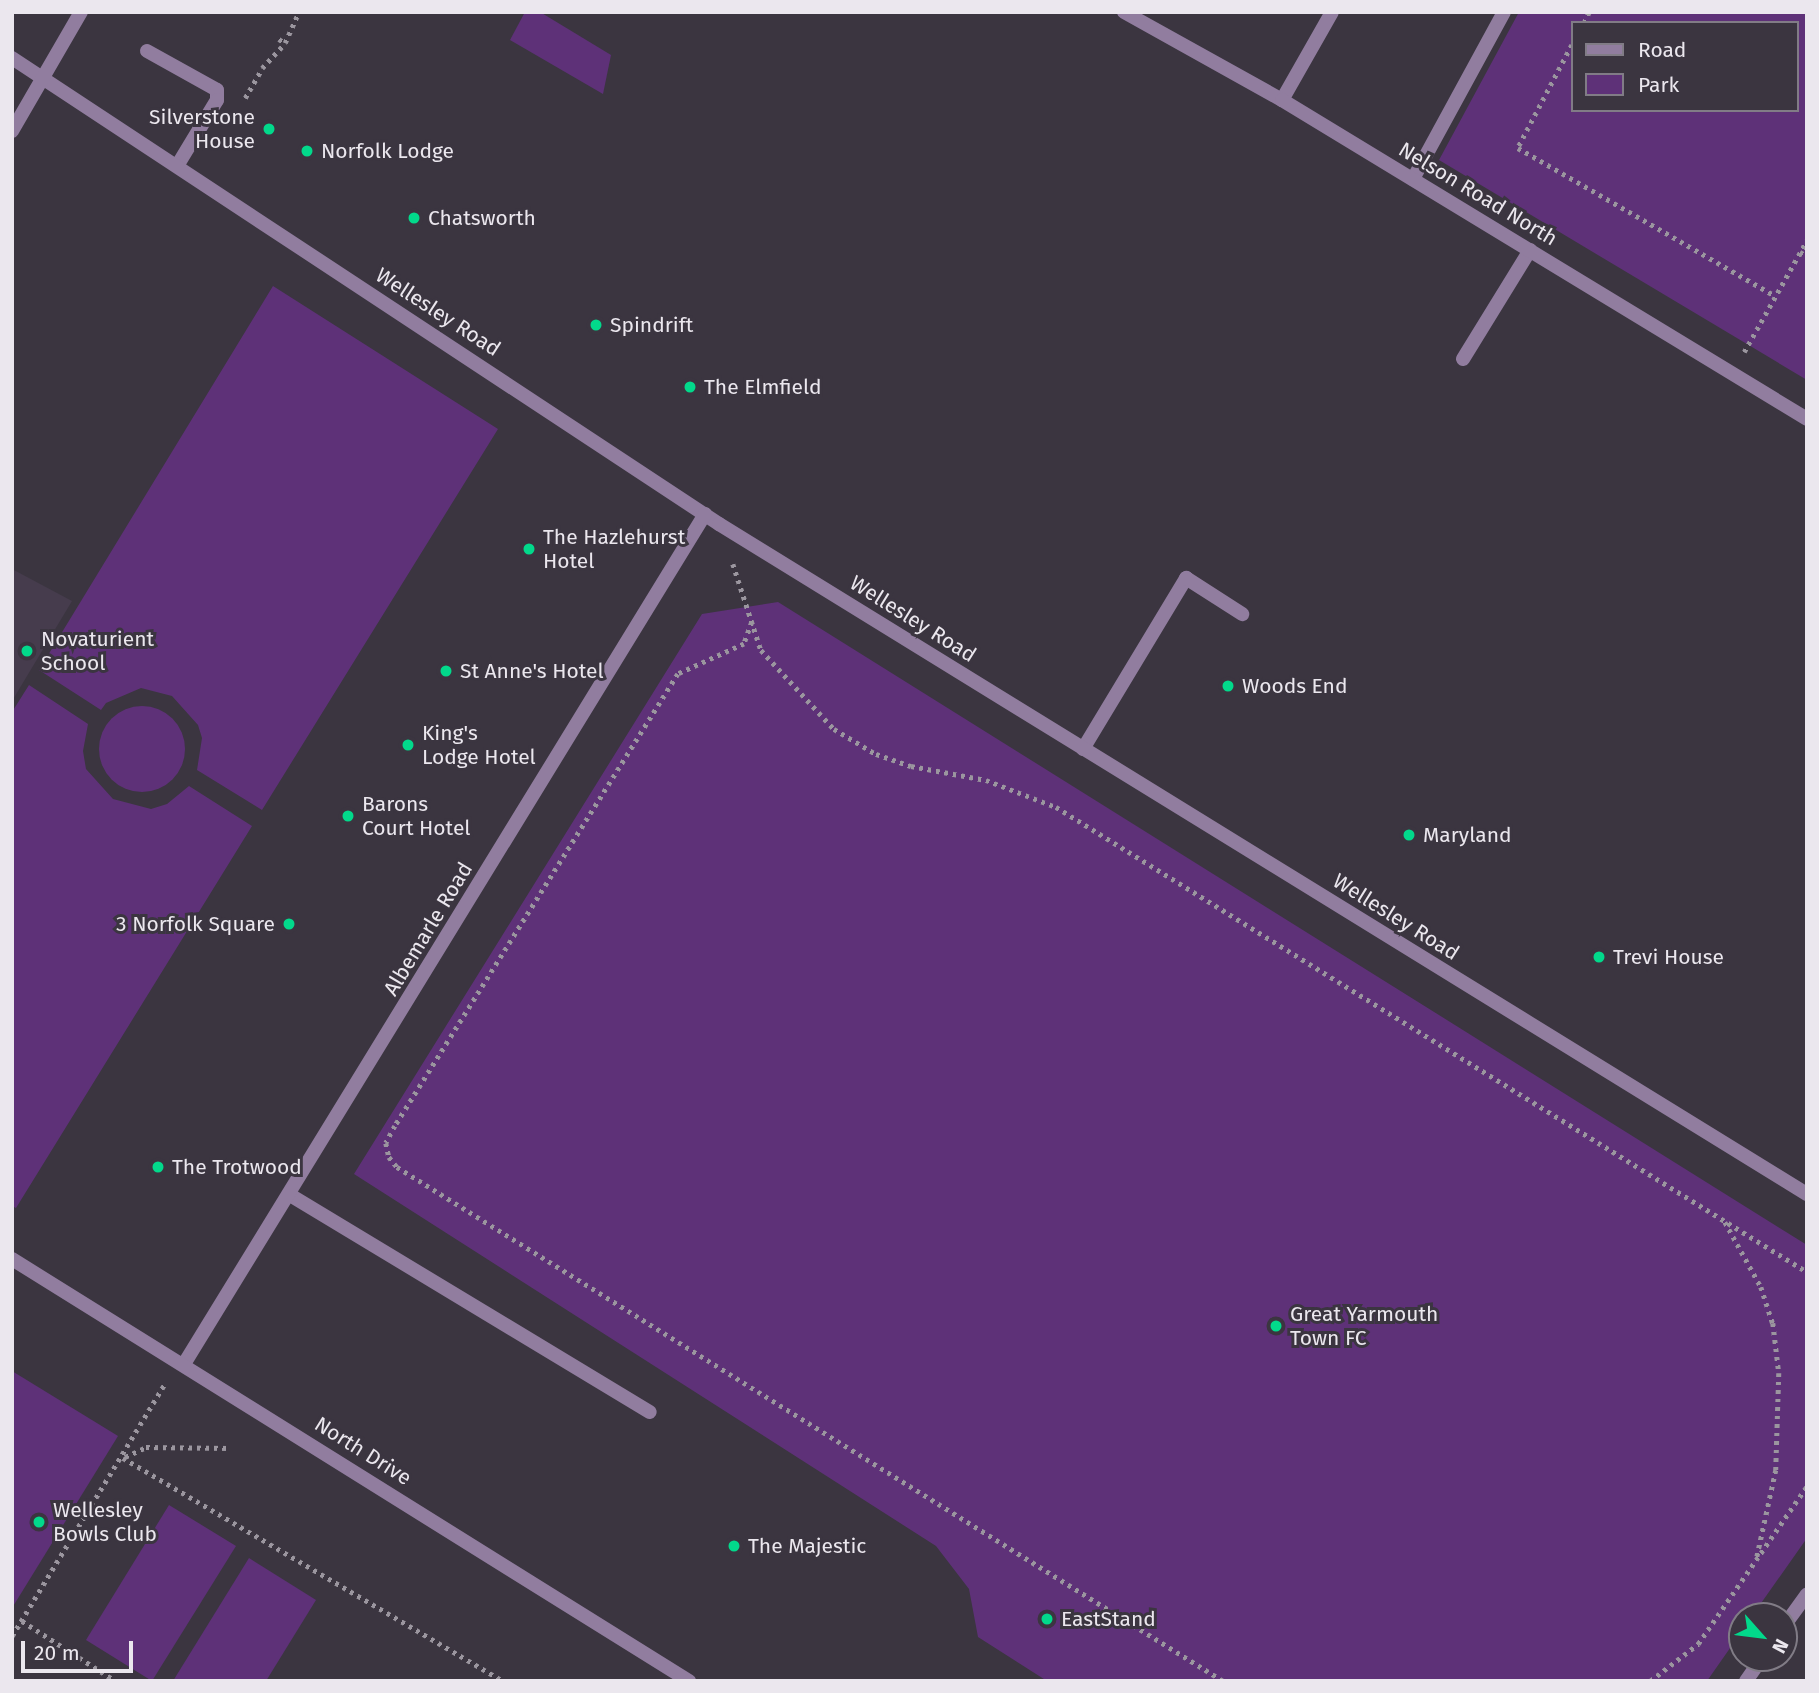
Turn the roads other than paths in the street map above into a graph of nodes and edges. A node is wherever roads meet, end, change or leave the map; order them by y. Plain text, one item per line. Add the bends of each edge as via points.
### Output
1 (80, 12) edge
2 (1124, 12) edge
3 (1332, 12) edge
4 (1504, 12) edge
5 (1148, 18) edge
6 (147, 51) dead end
7 (12, 58) edge
8 (43, 75) junction
9 (1282, 100) junction
10 (12, 131) edge
11 (177, 166) junction
12 (1413, 179) junction
13 (1530, 250) junction
14 (1463, 359) dead end
15 (1807, 419) edge
16 (705, 514) junction
17 (1242, 614) dead end
18 (1083, 749) junction
19 (1807, 1194) edge
20 (290, 1195) junction
21 (12, 1259) edge
22 (181, 1362) junction
23 (650, 1412) dead end
24 (689, 1681) edge

1 - 8 street
2 - 5 street, Nelson Road North
3 - 9 street
4 - 12 street
5 - 9 street, Nelson Road North
6 - 11 street via 217,90 217,100
7 - 8 street, Wellesley Road
8 - 10 street
8 - 11 street, Wellesley Road
9 - 12 street, Nelson Road North
11 - 16 street, Wellesley Road
12 - 13 street, Nelson Road North
13 - 14 street
13 - 15 street, Nelson Road North
16 - 18 street, Wellesley Road
16 - 20 street, Albemarle Road
17 - 18 street via 1186,578
18 - 19 street, Wellesley Road
20 - 22 street, Albemarle Road
20 - 23 street
21 - 22 street, North Drive
22 - 24 street, North Drive

